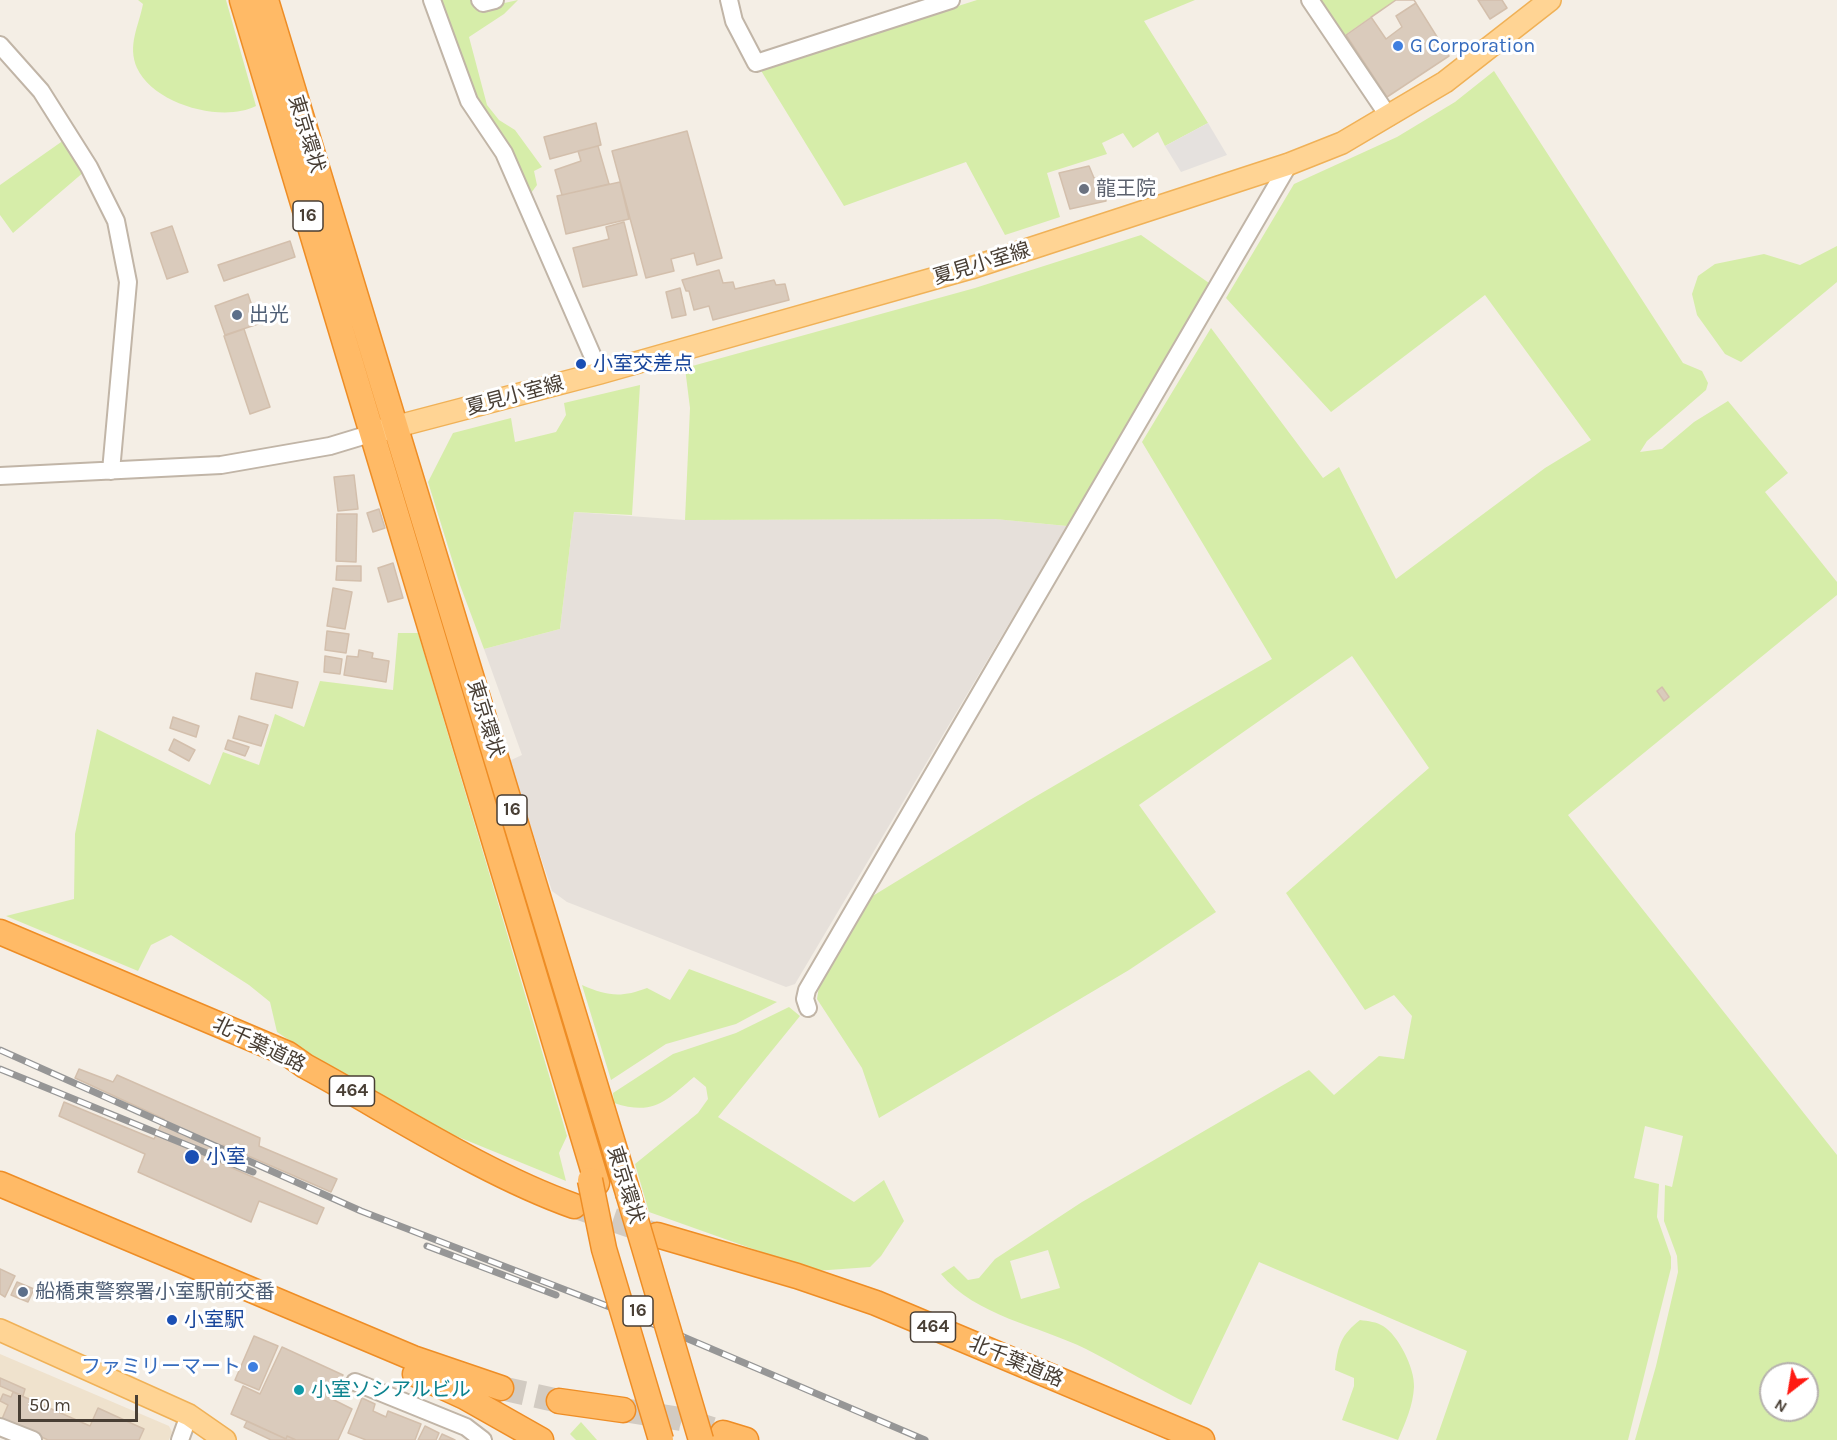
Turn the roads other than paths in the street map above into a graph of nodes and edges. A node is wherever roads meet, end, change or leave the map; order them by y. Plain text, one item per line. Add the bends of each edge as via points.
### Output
1 (242, 0) edge
2 (266, 0) edge
3 (432, 0) edge
4 (480, 0) edge
5 (495, 0) edge
6 (729, 0) edge
7 (951, 0) edge
8 (1310, 0) edge
9 (1550, 0) edge
10 (0, 45) edge
11 (1389, 117) junction
12 (1289, 164) junction
13 (600, 373) junction
14 (384, 430) junction
15 (111, 471) junction
16 (0, 476) edge
17 (0, 932) edge
18 (808, 1008) dead end
19 (594, 1181) junction
20 (0, 1184) edge
21 (574, 1206) tunnel mouth
22 (657, 1235) tunnel mouth
23 (208, 1271) junction
24 (0, 1330) edge
25 (355, 1382) dead end
26 (501, 1388) tunnel mouth
27 (558, 1401) tunnel mouth
28 (623, 1410) tunnel mouth
29 (189, 1415) junction
30 (0, 1427) edge
31 (727, 1438) edge
32 (33, 1440) edge
33 (180, 1440) edge
34 (225, 1440) edge
35 (483, 1440) edge
36 (541, 1440) edge
37 (661, 1440) edge
38 (675, 1440) edge
39 (1202, 1440) edge

1 - 14 highway, 東京環状 / 16
2 - 14 highway, 東京環状 / 16
3 - 13 street via 469,101 504,153
4 - 5 street
6 - 7 street via 734,21 756,63
8 - 11 street
9 - 11 main road, 夏見小室線 via 1445,82
10 - 15 street via 41,91 89,167 116,221 128,282
11 - 12 main road, 夏見小室線 via 1342,143
12 - 13 main road, 夏見小室線 via 971,268
12 - 18 street via 807,990
13 - 14 main road, 夏見小室線
14 - 15 street via 263,460
14 - 19 highway, 東京環状 / 16
14 - 31 highway, 東京環状 / 16, bridge via 628,1193
15 - 16 street
17 - 21 highway, 北千葉道路 / 464 via 288,1054 478,1161
19 - 37 highway, bridge via 604,1249
19 - 38 highway, 東京環状 / 16
20 - 23 highway
22 - 39 highway, 北千葉道路 / 464 via 876,1303
23 - 26 highway via 413,1358
23 - 36 highway via 465,1397
24 - 29 main road
25 - 35 street via 466,1427
27 - 28 highway
29 - 33 street
29 - 34 main road
30 - 32 street

